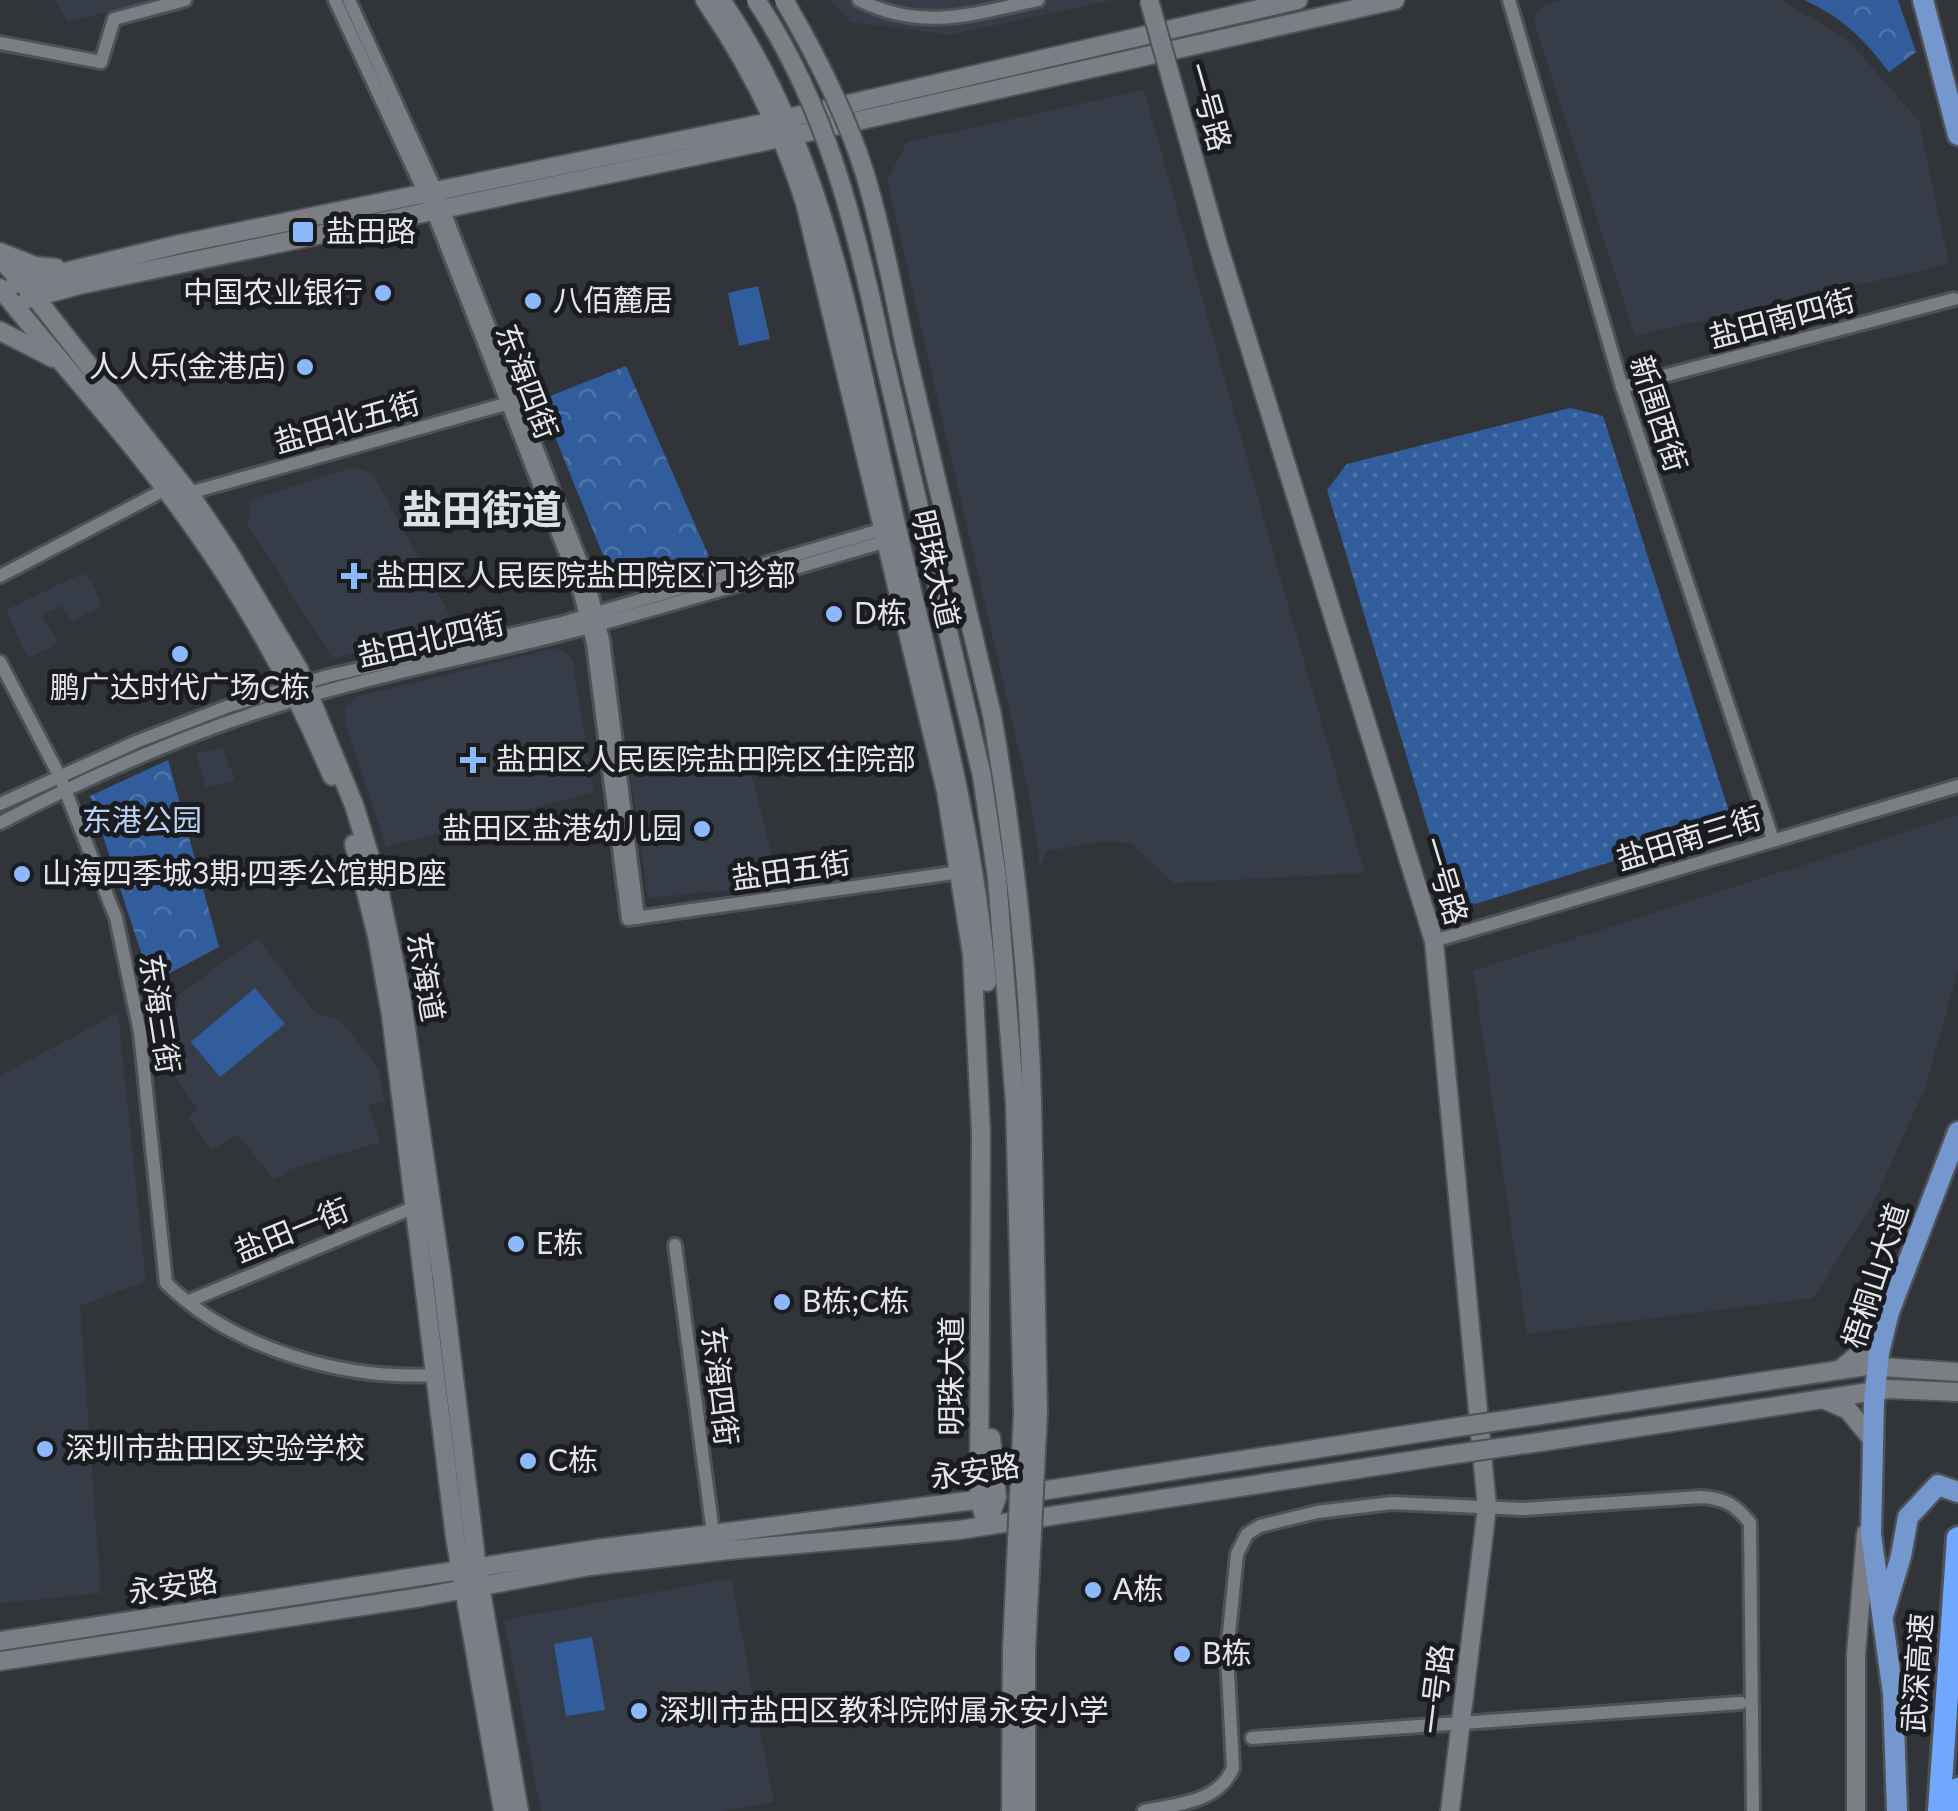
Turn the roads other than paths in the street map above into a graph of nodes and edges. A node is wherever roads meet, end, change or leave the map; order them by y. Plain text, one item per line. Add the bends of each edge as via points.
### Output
1 (185, 0) edge
2 (336, 0) edge
3 (349, 0) edge
4 (705, 0) edge
5 (721, 0) edge
6 (756, 0) edge
7 (784, 0) edge
8 (859, 0) edge
9 (1038, 0) edge
10 (1149, 0) edge
11 (1298, 0) edge
12 (1395, 0) edge
13 (1509, 0) edge
14 (1923, 0) edge
15 (0, 44) edge
16 (785, 127) junction
17 (1958, 135) edge
18 (434, 199) junction
19 (0, 255) edge
20 (75, 278) junction
21 (22, 282) junction
22 (0, 288) edge
23 (35, 297) junction
24 (1954, 299) dead end
25 (6, 306) edge
26 (0, 331) edge
27 (68, 342) junction
28 (57, 360) junction
29 (1622, 387) junction
30 (513, 402) junction
31 (166, 489) junction
32 (189, 493) junction
33 (886, 535) junction
34 (0, 576) edge
35 (592, 620) junction
36 (0, 662) edge
37 (302, 691) junction
38 (62, 782) junction
39 (1958, 786) edge
40 (0, 804) edge
41 (0, 823) edge
42 (1772, 840) junction
43 (960, 872) junction
44 (633, 918) joint
45 (1434, 942) junction
46 (1023, 1103) junction
47 (1958, 1132) edge
48 (415, 1207) junction
49 (676, 1245) dead end
50 (189, 1302) junction
51 (1889, 1312) junction
52 (1878, 1365) junction
53 (1834, 1371) junction
54 (1958, 1372) edge
55 (435, 1375) junction
56 (1875, 1392) junction
57 (1958, 1392) edge
58 (1822, 1399) junction
59 (1871, 1438) junction
60 (1958, 1492) edge
61 (988, 1499) junction
62 (1870, 1503) junction
63 (1487, 1507) junction
64 (987, 1525) junction
65 (713, 1533) junction
66 (1958, 1538) edge
67 (1957, 1549) edge
68 (470, 1578) junction
69 (1882, 1619) junction
70 (0, 1640) edge
71 (0, 1661) edge
72 (1741, 1702) dead end
73 (1460, 1724) junction
74 (1252, 1738) dead end
75 (1958, 1789) edge
76 (503, 1811) edge
77 (519, 1811) edge
78 (1011, 1811) edge
79 (1026, 1811) edge
80 (1144, 1811) edge
81 (1450, 1811) edge
82 (1753, 1811) edge
83 (1856, 1811) edge
84 (1897, 1811) edge
85 (1939, 1811) edge
86 (1956, 1811) edge

1 - 15 street via 114,19 101,62
2 - 18 street, 东海四街
3 - 18 street, 东海四街
4 - 16 street, 明珠大道
5 - 16 street, 明珠大道 via 754,51
6 - 46 street, 明珠大道, bridge via 826,134 853,220 982,776
7 - 46 street, 明珠大道, bridge via 830,84 876,216 999,752 1030,1025
8 - 9 street via 943,20
10 - 45 street, 一号路, bridge
11 - 16 street
12 - 16 street
13 - 29 street, 新围西街
14 - 17 main road
16 - 18 street
16 - 33 street, 明珠大道
16 - 61 street, 明珠大道 via 832,253 958,788 978,902 992,1068
18 - 20 street
18 - 30 street, 东海四街
19 - 20 street
19 - 21 street, 东海道
20 - 21 street
20 - 23 street
20 - 27 street via 62,310
21 - 22 street
21 - 23 street, 东海道
22 - 25 street, 东海道
23 - 25 street
23 - 27 street, 东海道
24 - 29 street, 盐田南四街
25 - 28 street, 东海道
26 - 28 street
27 - 32 street, 东海道
28 - 31 street, 东海道
29 - 42 street, 新围西街
30 - 32 street, 盐田北五街
30 - 35 street, 东海四街
31 - 34 street
31 - 37 street, 东海道
32 - 37 street, 东海道 via 276,626
33 - 35 street, 盐田北四街
33 - 43 street, 明珠大道
35 - 37 street, 盐田北四街
35 - 44 street, 东海四街
36 - 38 street, 东海三街
37 - 38 street, 盐田北四街
37 - 48 street, 东海道 via 368,894
37 - 68 street, 东海道 via 360,822 398,979 442,1278
38 - 40 street, 盐田北四街
38 - 41 street, 盐田北四街
38 - 50 street, 东海三街 via 106,890 130,975 163,1272
39 - 42 street, 盐田南三街
42 - 45 street, 盐田南三街
43 - 44 street, 盐田五街
43 - 61 street, 明珠大道 via 980,1083
45 - 63 street, 一号路
46 - 78 street, 明珠大道, bridge
46 - 79 street, 明珠大道, bridge via 1038,1412
47 - 51 main road, 梧桐山大道
48 - 50 street, 盐田一街
48 - 55 street, 东海道
49 - 65 street, 东海四街
50 - 55 street via 240,1334 296,1357 390,1375
51 - 52 main road, 梧桐山大道
51 - 53 street via 1866,1348
52 - 53 street, 永安路
52 - 54 street, 永安路
52 - 56 main road, 梧桐山大道
53 - 61 street, 永安路, bridge
55 - 68 street, 东海道
56 - 57 street, 永安路
56 - 58 street, 永安路
56 - 59 main road, 梧桐山大道
58 - 59 street via 1848,1410
58 - 64 street, 永安路, bridge
59 - 62 main road, 梧桐山大道
60 - 69 main road via 1938,1485 1908,1518
61 - 64 street, 明珠大道
61 - 65 street, 永安路
62 - 69 main road, 梧桐山大道
62 - 83 street, 梧桐山大道 via 1856,1654
63 - 73 street, 一号路
63 - 80 street via 1392,1504 1317,1512 1246,1534 1236,1554 1226,1654 1233,1768 1206,1798
63 - 82 street via 1700,1497 1721,1498 1738,1509 1750,1524 1752,1551
64 - 68 street, 永安路
65 - 68 street, 永安路
66 - 67 highway, 武深高速
67 - 85 highway, 武深高速
68 - 70 street, 永安路
68 - 71 street, 永安路
68 - 76 street, 东海道
68 - 77 street, 东海道
69 - 84 main road, 梧桐山大道 via 1893,1694
72 - 73 street
73 - 74 street
73 - 81 street, 一号路
75 - 86 highway

